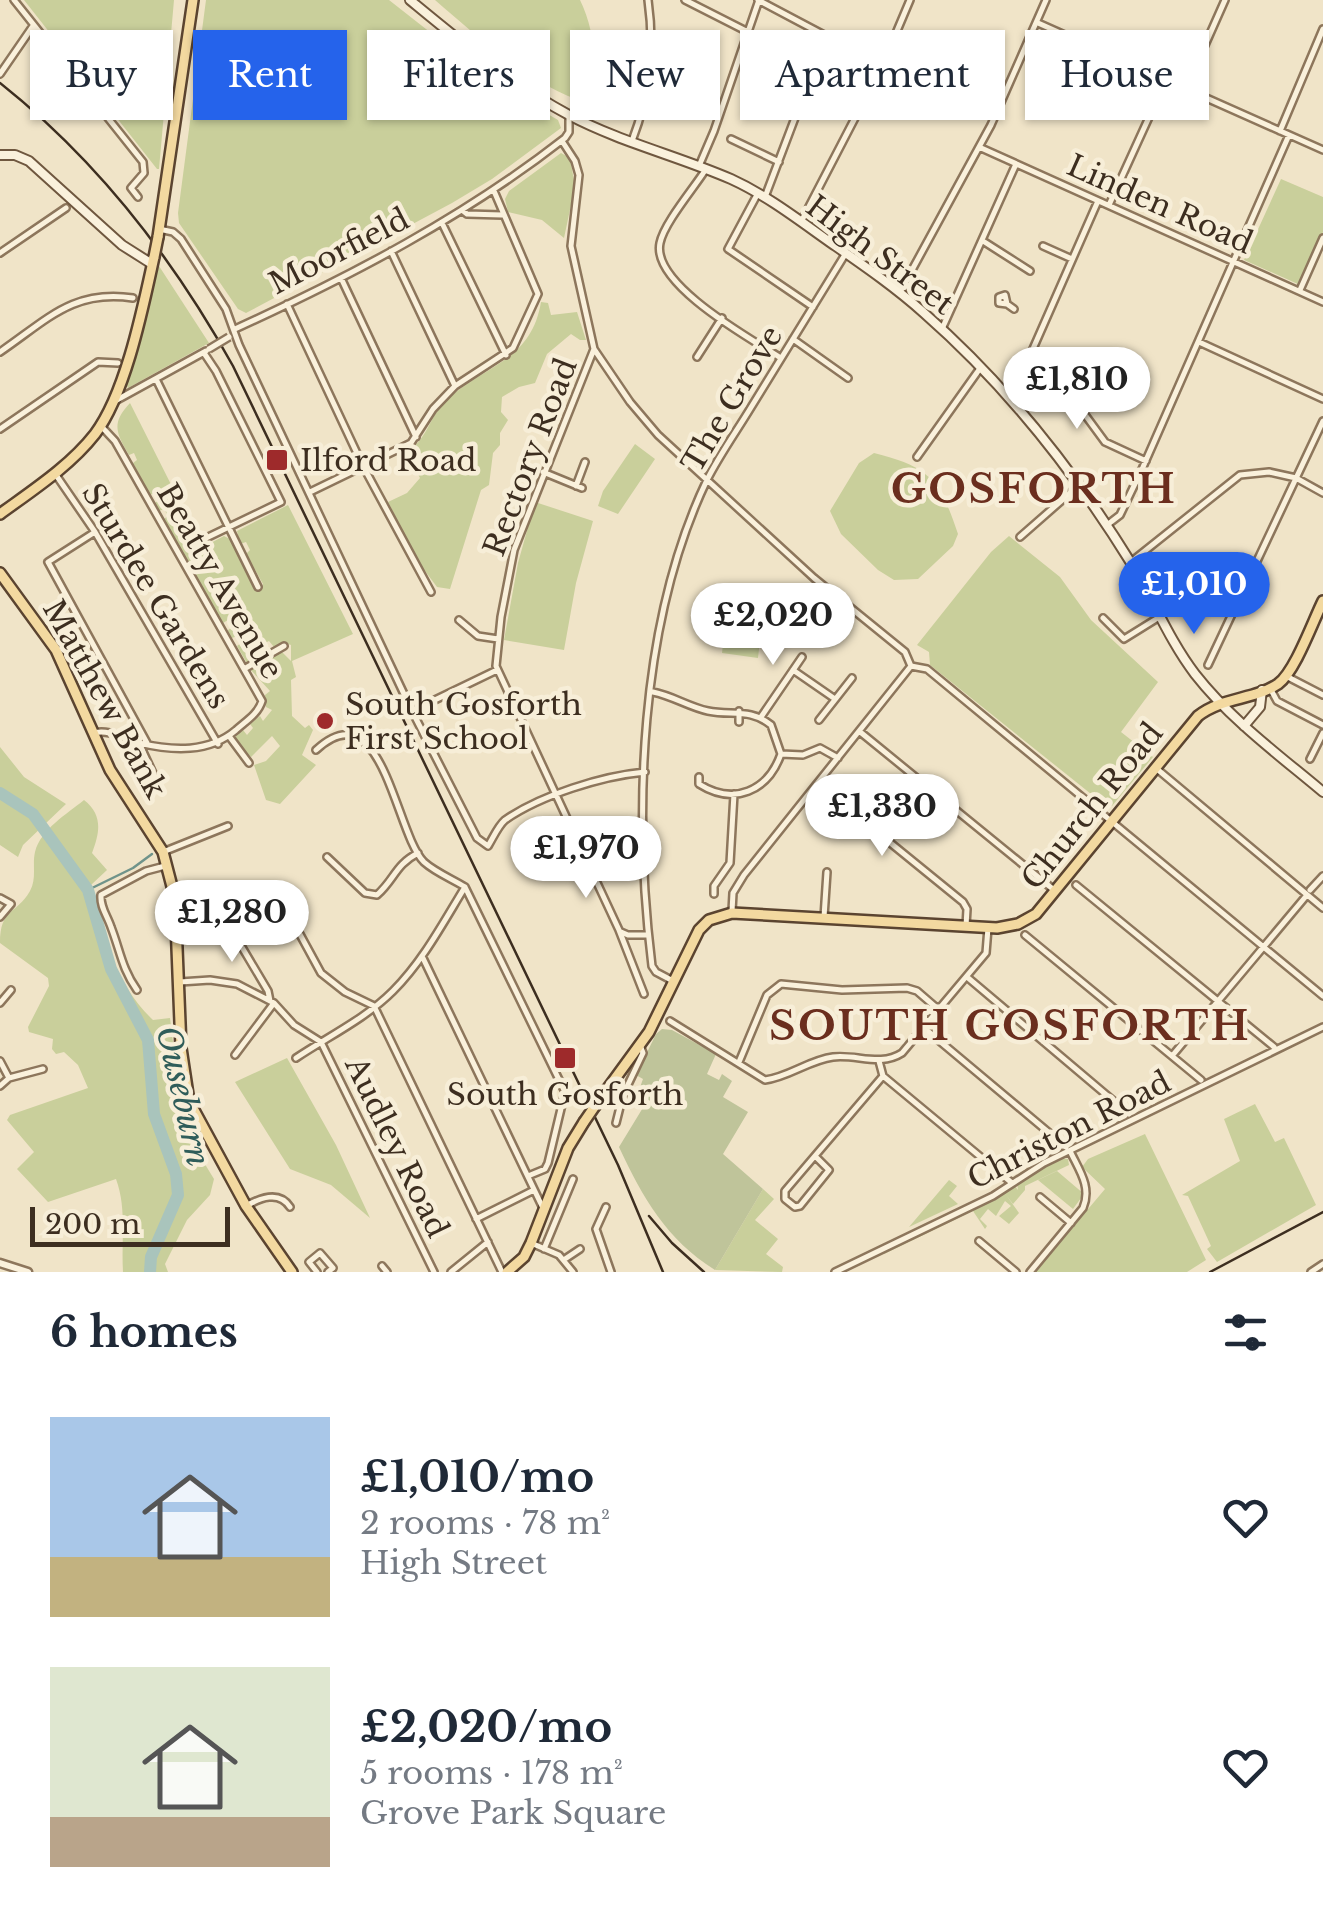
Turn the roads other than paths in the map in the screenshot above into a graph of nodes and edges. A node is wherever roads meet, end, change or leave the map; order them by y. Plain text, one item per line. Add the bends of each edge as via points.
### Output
1 (14, 0) edge
2 (193, 0) edge
3 (410, 0) edge
4 (649, 0) edge
5 (685, 0) edge
6 (759, 0) edge
7 (910, 0) edge
8 (1046, 0) edge
9 (1226, 0) edge
10 (1038, 23) junction
11 (33, 26) junction
12 (1323, 29) edge
13 (744, 30) edge
14 (749, 30) edge
15 (1054, 30) edge
16 (1209, 38) edge
17 (740, 56) edge
18 (0, 74) edge
19 (1209, 99) edge
20 (569, 115) junction
21 (1148, 120) edge
22 (1280, 131) junction
23 (1290, 135) junction
24 (731, 139) dead end
25 (562, 141) junction
26 (632, 141) junction
27 (979, 147) junction
28 (1323, 150) edge
29 (0, 155) edge
30 (779, 162) junction
31 (1016, 164) junction
32 (702, 168) junction
33 (494, 190) junction
34 (762, 195) junction
35 (138, 197) dead end
36 (1098, 202) junction
37 (1108, 206) junction
38 (66, 208) dead end
39 (462, 210) junction
40 (502, 216) junction
41 (801, 222) junction
42 (442, 223) junction
43 (158, 233) junction
44 (1323, 238) edge
45 (983, 241) junction
46 (1042, 246) dead end
47 (391, 251) junction
48 (0, 253) edge
49 (846, 253) junction
50 (153, 260) junction
51 (1072, 260) junction
52 (1234, 262) junction
53 (1030, 272) dead end
54 (340, 278) junction
55 (1300, 291) junction
56 (900, 293) junction
57 (134, 298) dead end
58 (1323, 302) edge
59 (286, 304) junction
60 (1006, 304) dead end
61 (812, 308) junction
62 (1014, 310) dead end
63 (722, 318) junction
64 (942, 329) junction
65 (233, 333) junction
66 (794, 339) junction
67 (1198, 342) junction
68 (594, 349) junction
69 (206, 351) junction
70 (0, 352) edge
71 (506, 355) junction
72 (697, 357) dead end
73 (782, 358) junction
74 (118, 363) dead end
75 (980, 367) junction
76 (1022, 372) junction
77 (848, 378) dead end
78 (156, 379) junction
79 (455, 386) junction
80 (1009, 396) junction
81 (1323, 399) edge
82 (113, 402) junction
83 (1323, 421) edge
84 (100, 426) junction
85 (0, 429) edge
86 (416, 437) junction
87 (918, 457) dead end
88 (1146, 461) junction
89 (586, 462) dead end
90 (363, 466) junction
91 (54, 472) junction
92 (543, 472) junction
93 (1296, 478) junction
94 (707, 480) junction
95 (1077, 487) junction
96 (309, 493) junction
97 (1323, 493) edge
98 (0, 514) edge
99 (1105, 527) junction
100 (228, 528) junction
101 (95, 532) junction
102 (1020, 537) dead end
103 (202, 540) dead end
104 (1130, 562) junction
105 (0, 573) edge
106 (258, 587) dead end
107 (431, 592) dead end
108 (1323, 601) edge
109 (1161, 616) junction
110 (1102, 618) dead end
111 (459, 620) dead end
112 (1318, 624) edge
113 (498, 639) junction
114 (284, 646) dead end
115 (802, 658) dead end
116 (911, 666) junction
117 (1208, 666) dead end
118 (244, 669) junction
119 (497, 670) junction
120 (793, 670) junction
121 (1286, 676) junction
122 (852, 678) dead end
123 (1266, 689) junction
124 (652, 692) junction
125 (1323, 695) edge
126 (835, 699) junction
127 (1220, 703) junction
128 (412, 711) junction
129 (740, 711) junction
130 (761, 717) junction
131 (819, 720) dead end
132 (739, 722) dead end
133 (1323, 725) edge
134 (1244, 726) junction
135 (859, 730) junction
136 (94, 733) junction
137 (1323, 733) edge
138 (229, 736) junction
139 (139, 743) junction
140 (148, 744) junction
141 (218, 744) junction
142 (316, 750) dead end
143 (781, 754) junction
144 (838, 758) junction
145 (1310, 759) dead end
146 (250, 763) dead end
147 (1154, 767) junction
148 (645, 772) junction
149 (700, 777) dead end
150 (158, 784) dead end
151 (818, 784) junction
152 (1323, 792) edge
153 (734, 794) junction
154 (557, 795) junction
155 (1112, 820) junction
156 (228, 826) dead end
157 (163, 852) junction
158 (418, 852) junction
159 (327, 857) dead end
160 (730, 863) junction
161 (168, 865) junction
162 (826, 872) dead end
163 (744, 874) junction
164 (1323, 876) edge
165 (1076, 885) dead end
166 (465, 887) junction
167 (1057, 892) junction
168 (1309, 893) junction
169 (714, 894) dead end
170 (0, 898) edge
171 (1323, 908) edge
172 (732, 913) junction
173 (0, 917) edge
174 (824, 917) junction
175 (966, 926) junction
176 (992, 928) junction
177 (619, 930) junction
178 (648, 934) junction
179 (1025, 936) dead end
180 (1263, 947) junction
181 (422, 956) junction
182 (967, 976) junction
183 (673, 981) junction
184 (178, 982) junction
185 (11, 990) dead end
186 (137, 990) dead end
187 (644, 994) dead end
188 (1323, 996) edge
189 (1218, 1001) junction
190 (0, 1002) edge
191 (272, 1002) junction
192 (374, 1006) junction
193 (939, 1010) junction
194 (670, 1021) dead end
195 (1323, 1027) edge
196 (924, 1028) junction
197 (321, 1042) junction
198 (640, 1045) junction
199 (1274, 1047) dead end
200 (235, 1055) dead end
201 (1172, 1056) junction
202 (296, 1058) dead end
203 (879, 1060) junction
204 (0, 1061) edge
205 (739, 1062) junction
206 (43, 1068) dead end
207 (882, 1076) junction
208 (9, 1078) junction
209 (1201, 1080) dead end
210 (0, 1086) edge
211 (1129, 1114) dead end
212 (616, 1124) dead end
213 (1068, 1148) junction
214 (816, 1157) junction
215 (528, 1176) junction
216 (573, 1179) dead end
217 (1012, 1184) junction
218 (534, 1190) junction
219 (1040, 1197) dead end
220 (246, 1206) junction
221 (290, 1207) dead end
222 (606, 1208) dead end
223 (544, 1209) junction
224 (476, 1218) junction
225 (1071, 1223) junction
226 (979, 1241) dead end
227 (488, 1242) junction
228 (532, 1243) junction
229 (544, 1249) junction
230 (580, 1249) dead end
231 (564, 1260) junction
232 (0, 1263) edge
233 (1323, 1264) edge
234 (314, 1271) edge
235 (572, 1271) edge
236 (28, 1272) edge
237 (292, 1272) edge
238 (328, 1272) edge
239 (434, 1272) edge
240 (451, 1272) edge
241 (504, 1272) edge
242 (611, 1272) edge
243 (835, 1272) edge
244 (1016, 1272) edge
245 (1030, 1272) edge
246 (1311, 1272) edge

1 - 11 street
2 - 43 main road
3 - 20 main road, High Street via 510,79
4 - 26 street via 650,84
5 - 13 street
6 - 14 street
6 - 30 street via 826,36
7 - 41 street
8 - 10 street
9 - 16 street
10 - 15 street
10 - 27 street
11 - 18 street
11 - 35 street via 144,162 144,174 131,188
12 - 22 street
17 - 32 street
19 - 22 street
20 - 25 street
20 - 26 main road, High Street
21 - 37 street
22 - 23 street
23 - 28 street
23 - 52 street
24 - 30 street
25 - 33 street, Moorfield
25 - 68 street via 579,175 571,246
26 - 32 main road, High Street
27 - 31 street, Linden Road
27 - 56 street
29 - 50 main road via 28,161 122,245
30 - 34 street
31 - 36 street, Linden Road
31 - 45 street
32 - 34 main road, High Street
32 - 63 street via 660,240 660,257 681,289
33 - 39 street, Moorfield
33 - 40 street
34 - 41 main road, High Street
34 - 61 street via 728,248
36 - 37 street, Linden Road
36 - 51 street
37 - 52 street, Linden Road
38 - 48 street
39 - 40 street
39 - 42 street, Moorfield
40 - 71 street via 538,294
41 - 49 main road, High Street
42 - 47 street, Moorfield
42 - 71 street
43 - 50 main road, bridge
43 - 65 street via 180,239 217,293
44 - 55 street
45 - 53 street
45 - 64 street
46 - 51 street
47 - 54 street, Moorfield
47 - 79 street
49 - 56 main road, High Street
49 - 61 street, The Grove
50 - 82 main road
51 - 76 street
52 - 55 street, Linden Road
52 - 67 street
54 - 59 street, Moorfield
54 - 86 street
55 - 58 street, Linden Road
56 - 64 main road, High Street
57 - 70 street via 106,294 77,301
59 - 65 street, Moorfield
59 - 90 street
60 - 62 street
61 - 66 street, The Grove
63 - 72 street
63 - 73 street
64 - 75 main road, High Street
65 - 69 street, Moorfield, bridge
65 - 96 street
66 - 73 street, The Grove
66 - 77 street
67 - 81 street
67 - 88 street
68 - 92 street, Rectory Road
68 - 94 street via 630,402
69 - 78 street, Moorfield
69 - 100 street via 281,502
71 - 79 street
73 - 94 street, The Grove
74 - 85 street via 98,362
75 - 80 main road, High Street
75 - 87 street
76 - 80 street
76 - 88 street via 1070,393 1106,442
78 - 82 street, Moorfield
78 - 100 street
79 - 86 street
80 - 95 main road, High Street
82 - 84 main road
83 - 93 street
84 - 91 main road
84 - 118 street, Beatty Avenue via 115,440
86 - 90 street
88 - 99 street via 1120,514
89 - 92 street via 579,487
90 - 96 street
90 - 107 street
91 - 98 main road
91 - 101 street, Sturdee Gardens
92 - 113 street, Rectory Road via 514,550
93 - 97 street
93 - 104 street via 1240,474
93 - 117 street
94 - 116 street via 905,652
94 - 124 street, The Grove via 661,621
95 - 99 main road, High Street
95 - 102 street
96 - 128 street
99 - 104 main road, High Street
100 - 103 street
100 - 106 street
101 - 140 street via 48,562
101 - 141 street, Sturdee Gardens
104 - 109 main road, High Street
105 - 136 main road, Matthew Bank via 56,650
108 - 112 main road
109 - 110 street via 1124,640
109 - 127 main road, High Street
111 - 113 street via 478,636
112 - 121 main road
113 - 119 street, Rectory Road
114 - 118 street
115 - 120 street
116 - 135 street
116 - 155 street via 927,669
118 - 138 street, Beatty Avenue via 261,707
119 - 128 street
119 - 154 street, Rectory Road
120 - 126 street
120 - 130 street
121 - 123 main road
121 - 125 street
122 - 126 street
123 - 127 main road
123 - 133 street
123 - 134 main road
124 - 129 street via 705,711
124 - 148 street, The Grove
126 - 131 street
127 - 134 main road, High Street
127 - 147 main road, Church Road via 1198,716
128 - 154 street via 477,838 488,846 502,822
129 - 130 street
129 - 132 street
130 - 143 street
134 - 152 main road, High Street
135 - 144 street
135 - 167 street
136 - 139 street via 104,730
136 - 157 main road, Matthew Bank via 120,790
137 - 145 street
138 - 141 street, Beatty Avenue
138 - 146 street
139 - 140 street
139 - 150 street
140 - 141 street
142 - 158 street via 344,734 368,745
143 - 144 street via 820,748
143 - 153 street via 764,784
144 - 151 street
147 - 155 main road, Church Road
147 - 168 street
148 - 154 street via 613,775
148 - 178 street, The Grove
149 - 153 street via 704,788
151 - 163 street
151 - 175 street via 963,902
153 - 160 street
154 - 177 street, Rectory Road
155 - 167 main road, Church Road
155 - 180 street
156 - 157 street
157 - 161 main road, Matthew Bank
158 - 159 street via 376,894 365,893
158 - 166 street
160 - 163 street
160 - 169 street
161 - 184 main road, Matthew Bank
161 - 186 street via 102,895 100,903
162 - 174 street
163 - 172 street
164 - 168 street
165 - 189 street
166 - 181 street
166 - 215 street via 565,1092 548,1163
167 - 176 main road, Church Road via 1018,924
168 - 171 street
168 - 180 street
170 - 173 street via 11,904
172 - 174 main road
172 - 183 main road via 699,930
174 - 175 main road
175 - 176 main road
176 - 182 street via 986,953
177 - 178 street
177 - 187 street, Rectory Road
178 - 183 street, The Grove via 652,966
179 - 201 street
180 - 188 street
180 - 189 street
181 - 192 street
181 - 215 street
182 - 193 street
182 - 211 street
183 - 198 main road
184 - 191 street via 237,984
184 - 220 main road, Matthew Bank via 189,1101
185 - 190 street
189 - 199 street
189 - 201 street
191 - 192 street via 224,917 227,907 269,888 321,973
191 - 197 street
191 - 200 street
192 - 197 street
192 - 224 street
193 - 196 street
193 - 205 street via 907,988 781,984 767,995
194 - 205 street
195 - 213 street, Christon Road
196 - 203 street via 902,1053
196 - 213 street
197 - 202 street
197 - 239 street, Audley Road
198 - 212 street via 643,1053
198 - 223 main road, bridge via 568,1148
201 - 209 street
203 - 205 street via 830,1057 765,1080
203 - 207 street
204 - 208 street
206 - 208 street
207 - 214 street
207 - 217 street
208 - 210 street
213 - 217 street, Christon Road
213 - 225 street via 1088,1191
214 - 214 street via 784,1191 795,1207 829,1170
215 - 218 street
216 - 229 street
217 - 243 street, Christon Road
218 - 223 street
218 - 224 street
219 - 225 street
220 - 221 street via 276,1197
220 - 237 main road, Matthew Bank
222 - 242 street via 596,1229
223 - 228 main road
224 - 227 street
225 - 245 street
226 - 244 street
227 - 240 street
227 - 241 street
228 - 229 street
228 - 241 main road
229 - 231 street
230 - 231 street
231 - 235 street
232 - 236 street
233 - 246 street
234 - 238 street via 309,1262 320,1253 332,1268

